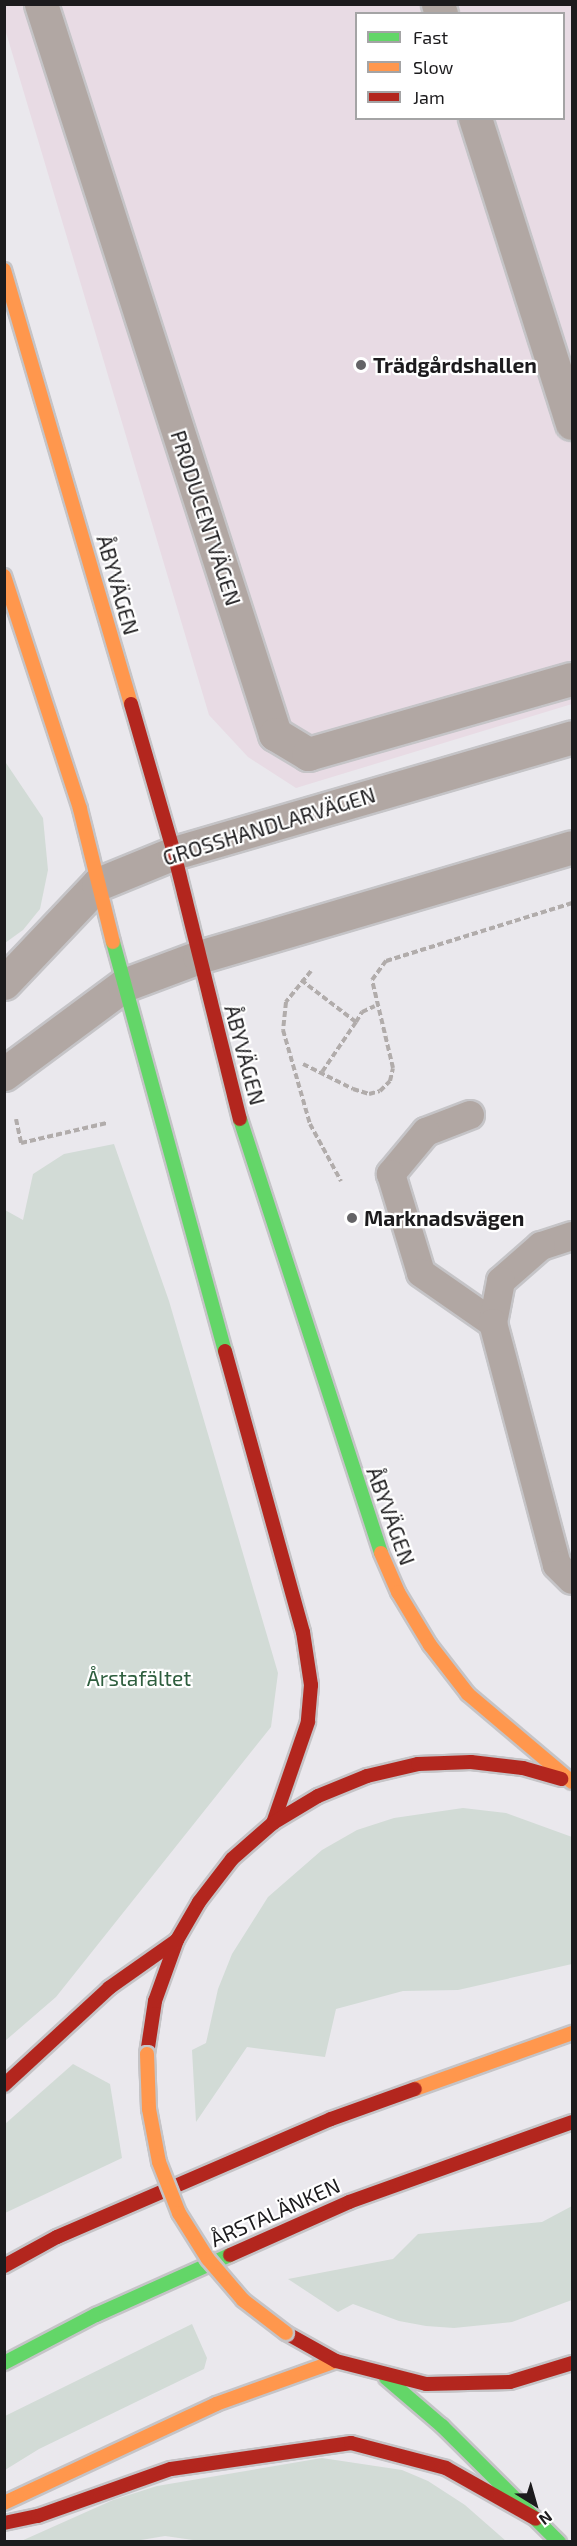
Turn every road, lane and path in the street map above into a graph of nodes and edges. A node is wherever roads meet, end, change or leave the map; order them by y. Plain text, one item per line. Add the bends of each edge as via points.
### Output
1 (41, 4) edge
2 (476, 120) edge
3 (4, 270) edge
4 (573, 423) edge
5 (4, 576) edge
6 (573, 679) edge
7 (573, 737) edge
8 (573, 847) edge
9 (174, 853) junction
10 (98, 884) junction
11 (573, 903) edge
12 (199, 957) junction
13 (4, 982) edge
14 (124, 985) junction
15 (375, 1006) junction
16 (356, 1022) junction
17 (303, 1064) dead end
18 (322, 1072) junction
19 (4, 1074) edge
20 (470, 1115) dead end
21 (16, 1119) dead end
22 (107, 1123) dead end
23 (341, 1181) dead end
24 (573, 1236) edge
25 (493, 1323) junction
26 (573, 1580) edge
27 (573, 1782) edge
28 (273, 1824) junction
29 (177, 1940) junction
30 (573, 2033) edge
31 (4, 2085) edge
32 (573, 2122) edge
33 (4, 2266) edge
34 (336, 2361) junction
35 (4, 2363) edge
36 (573, 2363) edge
37 (385, 2377) junction
38 (4, 2503) edge
39 (536, 2519) junction
40 (4, 2523) edge
41 (559, 2541) edge

1 - 6 street, PRODUCENTVÄGEN via 275,734 308,754
2 - 4 street
3 - 9 main road, ÅBYVÄGEN
5 - 10 main road via 80,809
7 - 9 street, GROSSHANDLARVÄGEN
8 - 12 street
9 - 10 street, GROSSHANDLARVÄGEN
9 - 12 main road, ÅBYVÄGEN
10 - 13 street, GROSSHANDLARVÄGEN
10 - 14 main road
11 - 15 path via 386,961 372,980
12 - 14 street
12 - 27 main road, ÅBYVÄGEN via 226,1075 372,1533 394,1582 430,1645 468,1694
14 - 19 street
14 - 28 main road via 303,1632 311,1685 308,1722
15 - 16 path via 362,1012
15 - 18 path via 393,1068 390,1081 369,1094
16 - 18 path
16 - 23 path via 301,980 286,1002 283,1030 310,1124
17 - 18 path
20 - 25 lane via 426,1132 391,1174 422,1273
21 - 22 path via 21,1143
24 - 25 lane via 541,1246 501,1281
25 - 26 lane via 557,1565
27 - 28 main road via 523,1768 471,1762 418,1764 367,1776 318,1796
28 - 29 main road via 232,1859 199,1902
29 - 31 main road via 108,1988
29 - 34 main road, bridge via 155,2001 147,2054 148,2109 159,2162 179,2213 208,2259 243,2300 286,2333
30 - 33 main road via 331,2119 57,2237
32 - 35 main road, ÅRSTALÄNKEN via 349,2202 96,2315
34 - 37 main road
34 - 38 main road via 216,2404
36 - 37 main road via 510,2382 468,2386
37 - 39 main road via 442,2426
39 - 40 main road via 446,2468 351,2443 171,2469 38,2516
39 - 41 main road

